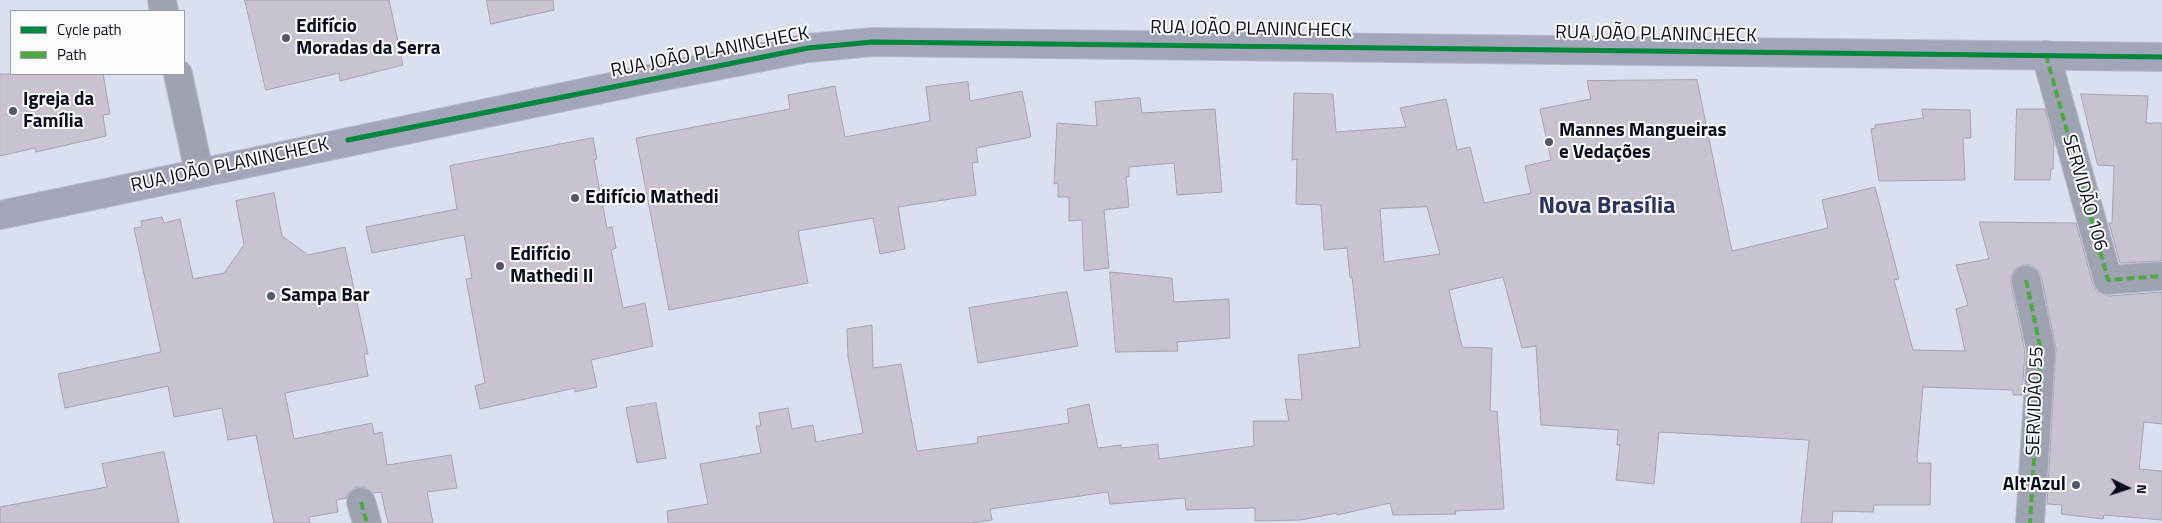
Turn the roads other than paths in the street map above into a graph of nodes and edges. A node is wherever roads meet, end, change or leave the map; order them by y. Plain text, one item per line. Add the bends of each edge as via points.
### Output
1 (2046, 55) junction
2 (2162, 57) edge
3 (178, 75) edge
4 (199, 172) junction
5 (0, 215) edge
6 (2162, 276) edge
7 (2026, 280) dead end
8 (2030, 523) edge

1 - 2 main road, RUA JOÃO PLANINCHECK
1 - 4 main road, RUA JOÃO PLANINCHECK via 873,42 808,48
1 - 6 street, SERVIDÃO 106 via 2108,280
3 - 4 street
4 - 5 main road, RUA JOÃO PLANINCHECK
7 - 8 street, SERVIDÃO 55 via 2041,351

